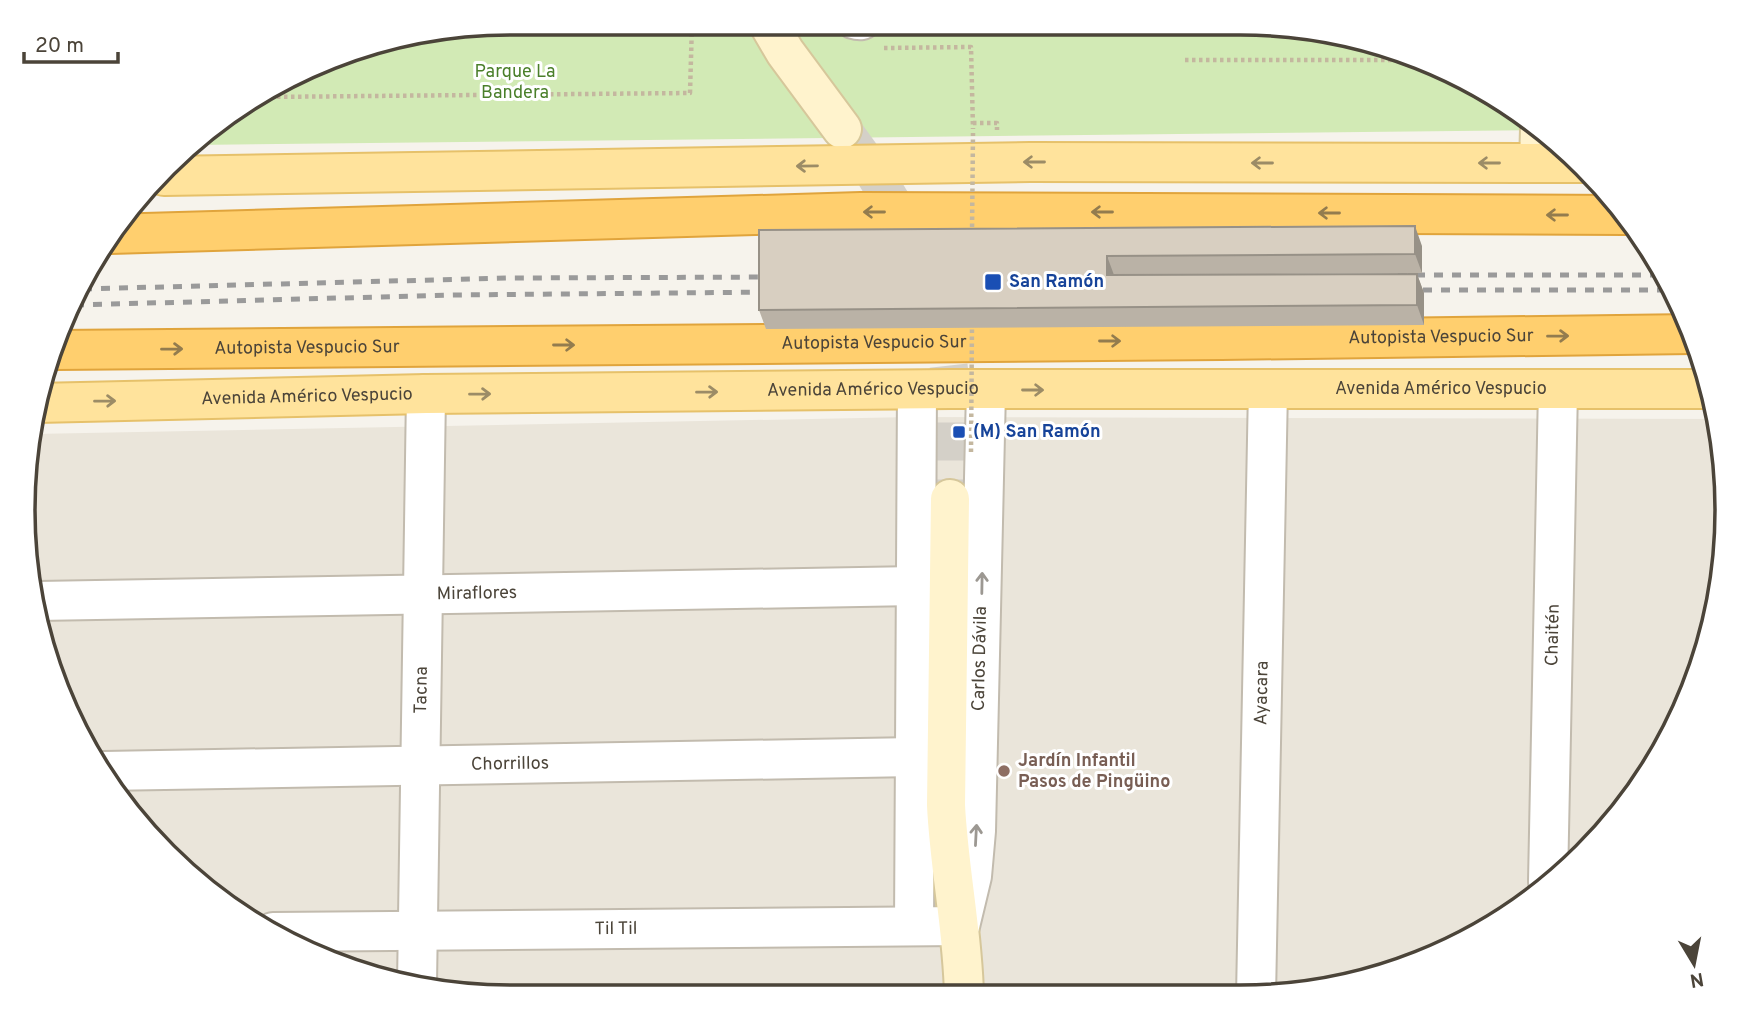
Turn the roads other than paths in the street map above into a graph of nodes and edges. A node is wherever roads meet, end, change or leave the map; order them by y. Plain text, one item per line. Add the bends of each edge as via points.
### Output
1 (775, 35) edge
2 (842, 130) tunnel mouth
3 (1539, 146) edge
4 (172, 176) edge
5 (1612, 215) edge
6 (124, 234) edge
7 (1681, 334) edge
8 (63, 350) edge
9 (1699, 388) edge
10 (1268, 389) junction
11 (1558, 389) junction
12 (917, 390) junction
13 (986, 390) junction
14 (425, 394) junction
15 (48, 402) edge
16 (950, 499) tunnel mouth
17 (916, 586) junction
18 (422, 595) junction
19 (44, 601) edge
20 (915, 757) junction
21 (420, 766) junction
22 (113, 771) edge
23 (1548, 871) edge
24 (914, 926) junction
25 (960, 926) junction
26 (418, 931) junction
27 (292, 932) edge
28 (417, 976) edge
29 (1256, 984) edge
30 (963, 985) edge

1 - 2 street
3 -> 4 main road via 1030,162
5 -> 6 highway via 861,212
8 -> 7 highway, Autopista Vespucio Sur
9 - 11 main road, Avenida Américo Vespucio
10 - 11 main road, Avenida Américo Vespucio
13 -> 10 main road, Avenida Américo Vespucio
10 - 29 street, Ayacara
11 - 23 street, Chaitén
12 - 13 main road, Avenida Américo Vespucio
14 -> 12 main road, Avenida Américo Vespucio
12 - 17 street
25 -> 13 street, Carlos Dávila via 972,876 976,831
15 -> 14 main road, Avenida Américo Vespucio
14 - 18 street, Tacna
16 - 25 street, Carlos Dávila via 946,805
17 - 18 street, Miraflores
17 - 20 street
18 - 19 street, Miraflores
18 - 21 street, Tacna
20 - 21 street, Chorrillos
20 - 24 street
21 - 22 street, Chorrillos
21 - 26 street, Tacna
24 - 25 street, Til Til
24 - 26 street, Til Til
25 - 30 street, Carlos Dávila
26 - 27 street, Til Til
26 - 28 street, Tacna

